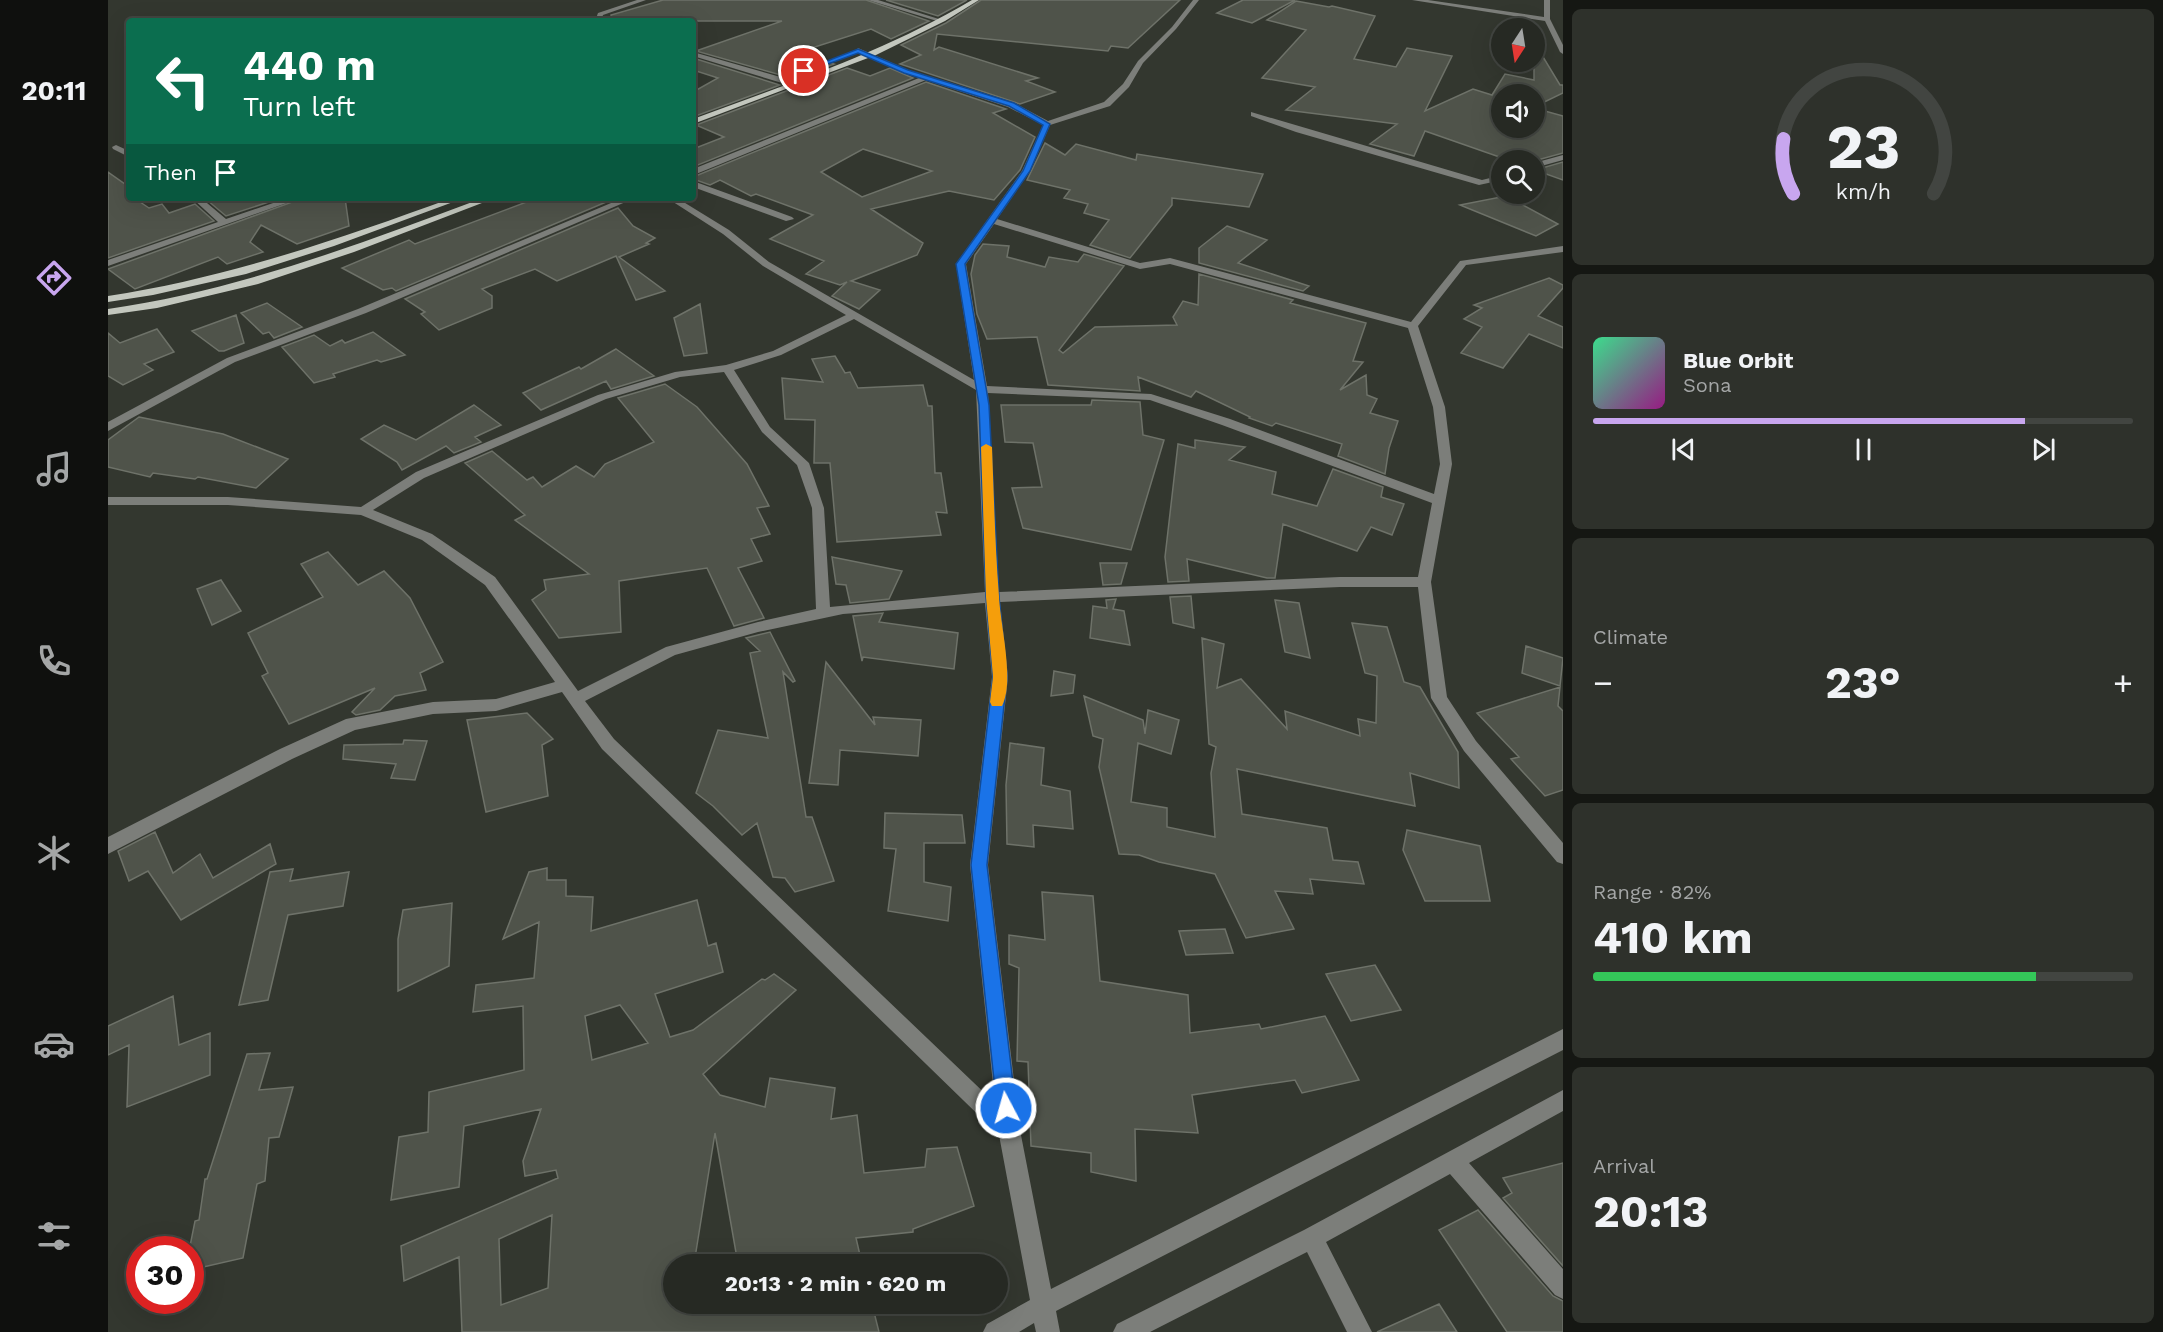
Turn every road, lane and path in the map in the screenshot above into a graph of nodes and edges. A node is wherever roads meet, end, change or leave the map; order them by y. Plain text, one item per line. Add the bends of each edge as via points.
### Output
1 (643, 0) edge
2 (871, 0) edge
3 (960, 0) edge
4 (976, 0) edge
5 (1196, 0) edge
6 (1415, 0) edge
7 (1547, 0) edge
8 (945, 8) dead end
9 (928, 17) junction
10 (938, 17) junction
11 (599, 18) edge
12 (1547, 20) junction
13 (919, 22) dead end
14 (862, 51) junction
15 (1563, 52) edge
16 (697, 55) edge
17 (794, 75) dead end
18 (924, 78) junction
19 (783, 79) junction
20 (795, 84) junction
21 (763, 86) dead end
22 (1254, 114) dead end
23 (696, 121) edge
24 (1047, 124) junction
25 (116, 147) dead end
26 (126, 153) edge
27 (1563, 157) edge
28 (1545, 163) edge
29 (696, 171) edge
30 (1491, 180) edge
31 (696, 185) edge
32 (199, 201) edge
33 (288, 201) edge
34 (451, 201) edge
35 (483, 201) edge
36 (624, 201) edge
37 (675, 201) edge
38 (789, 219) dead end
39 (991, 220) junction
40 (225, 223) junction
41 (1563, 249) edge
42 (108, 263) edge
43 (108, 299) edge
44 (108, 312) edge
45 (852, 316) junction
46 (1413, 326) junction
47 (727, 368) junction
48 (982, 389) junction
49 (108, 427) edge
50 (108, 501) edge
51 (1439, 501) junction
52 (363, 511) junction
53 (1424, 582) junction
54 (992, 597) junction
55 (824, 613) junction
56 (570, 692) junction
57 (108, 846) edge
58 (1563, 856) edge
59 (1563, 1039) edge
60 (1563, 1100) edge
61 (1009, 1130) junction
62 (1453, 1161) junction
63 (1312, 1238) junction
64 (1563, 1287) edge
65 (1042, 1306) junction
66 (995, 1332) edge
67 (1048, 1332) edge
68 (1125, 1332) edge
69 (1360, 1332) edge

1 - 11 street via 600,14
2 - 9 street
3 - 8 main road
4 - 10 main road
5 - 24 street via 1107,104
6 - 12 street
7 - 12 street
9 - 10 main road
9 - 13 main road
10 - 14 main road
12 - 15 street
14 - 18 street
14 - 20 main road
16 - 19 street
17 - 19 main road
18 - 24 street via 1011,105
18 - 29 street
19 - 20 street
19 - 21 main road
20 - 23 main road
22 - 30 street via 1482,183
24 - 39 street via 1026,171
25 - 26 street
27 - 28 street
31 - 38 street
32 - 40 street
33 - 40 street
34 - 43 main road via 235,275
35 - 44 main road via 242,285
36 - 49 street via 362,311 231,360
37 - 45 street via 726,232 765,264
39 - 46 street via 1140,266 1170,261
39 - 48 street via 960,264
40 - 42 street
41 - 46 street via 1463,263
45 - 47 street via 777,352
45 - 48 street
46 - 51 street via 1439,407 1446,464
47 - 52 street via 679,374 602,397 420,475
47 - 55 street via 766,429 803,463 818,508
48 - 51 street via 1151,398
48 - 54 street
50 - 52 street via 228,501
51 - 53 street
52 - 56 street via 427,537 490,581
53 - 54 street
53 - 58 street via 1438,698 1470,746
54 - 55 street
54 - 61 street via 1000,677 979,865
55 - 56 street via 671,651
56 - 57 street via 496,705 433,708 352,724
56 - 61 street via 608,744
59 - 65 street
60 - 62 street
61 - 65 street
62 - 63 street
62 - 64 street
63 - 68 street
63 - 69 street
65 - 66 street
65 - 67 street

